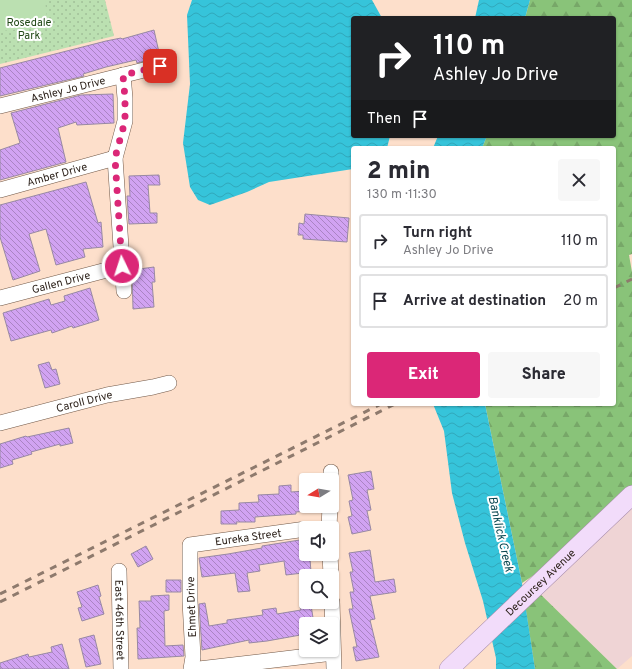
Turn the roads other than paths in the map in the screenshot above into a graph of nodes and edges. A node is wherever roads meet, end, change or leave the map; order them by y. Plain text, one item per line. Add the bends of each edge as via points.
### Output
1 (160, 66) dead end
2 (123, 75) junction
3 (0, 106) edge
4 (115, 158) junction
5 (0, 190) edge
6 (122, 266) junction
7 (124, 291) dead end
8 (0, 298) edge
9 (169, 383) dead end
10 (0, 423) edge
11 (632, 495) edge
12 (299, 530) edge
13 (190, 545) joint
14 (118, 571) dead end
15 (299, 656) edge
16 (333, 657) edge
17 (121, 669) edge
18 (191, 669) edge
19 (199, 669) edge
20 (334, 669) edge
21 (449, 669) edge

1 - 2 street, Ashley Jo Drive
2 - 3 street, Ashley Jo Drive
2 - 4 street via 125,121
4 - 5 street, Amber Drive
4 - 6 street
6 - 7 street
6 - 8 street, Gallen Drive
9 - 10 street, Caroll Drive via 107,395
11 - 21 main road, Decoursey Avenue
12 - 13 street, Eureka Street
13 - 18 street, Ehmet Drive via 193,657
14 - 17 street, East 46th Street
15 - 19 street
16 - 20 street

